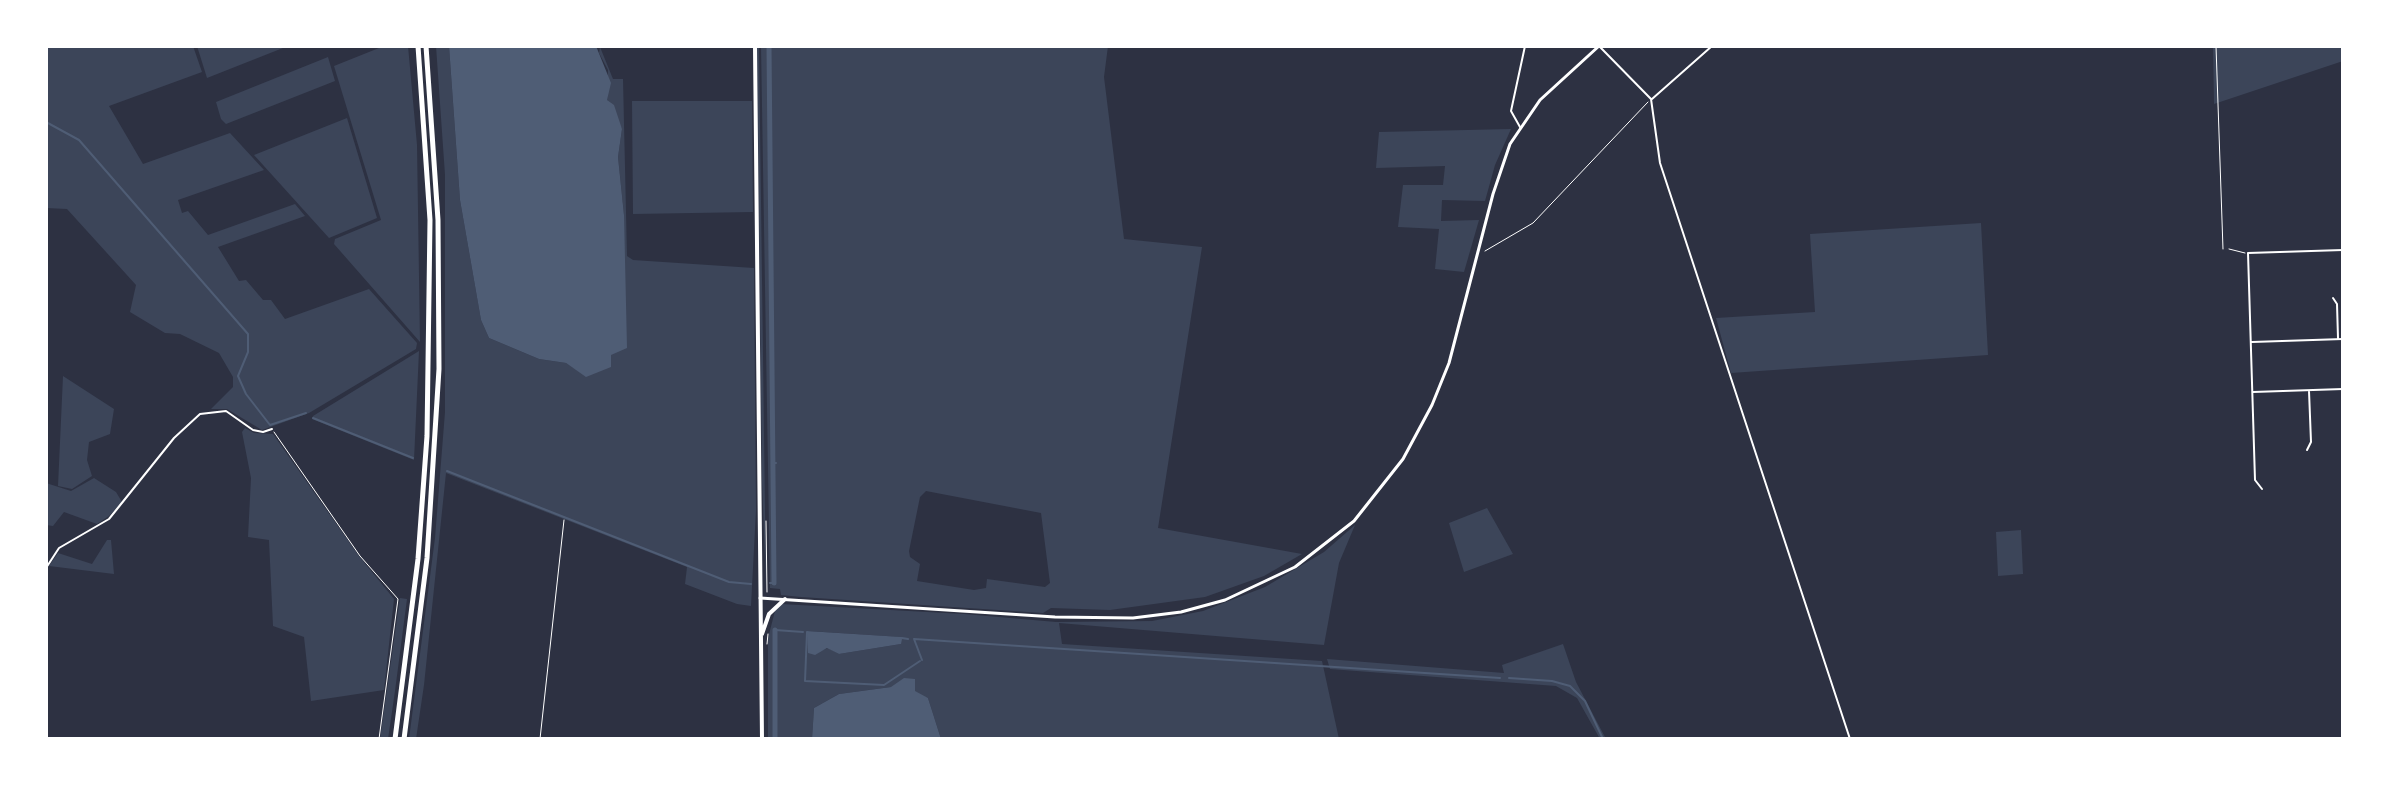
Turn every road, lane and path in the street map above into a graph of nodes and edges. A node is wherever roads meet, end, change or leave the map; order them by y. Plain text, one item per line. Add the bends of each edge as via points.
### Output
1 (418, 46) edge
2 (426, 46) edge
3 (755, 46) edge
4 (1525, 46) edge
5 (1599, 46) edge
6 (1712, 46) edge
7 (2216, 46) edge
8 (1651, 99) junction
9 (1520, 127) junction
10 (2223, 249) dead end
11 (2229, 249) dead end
12 (1478, 250) junction
13 (2343, 250) edge
14 (2248, 253) junction
15 (2333, 298) dead end
16 (2343, 339) edge
17 (2338, 340) junction
18 (2250, 342) junction
19 (2343, 389) edge
20 (2309, 390) junction
21 (2252, 392) junction
22 (272, 429) joint
23 (2307, 450) dead end
24 (2262, 489) dead end
25 (564, 520) dead end
26 (46, 568) edge
27 (767, 587) dead end
28 (760, 598) junction
29 (767, 599) junction
30 (785, 599) junction
31 (769, 630) dead end
32 (761, 640) junction
33 (767, 652) dead end
34 (379, 739) edge
35 (395, 739) edge
36 (404, 739) edge
37 (540, 739) edge
38 (762, 739) edge
39 (1850, 739) edge

1 - 35 highway via 430,220 427,436
2 - 36 highway via 438,220 438,396 427,558
3 - 28 main road
4 - 9 street via 1511,111
5 - 8 street
5 - 9 street via 1544,95
6 - 8 street
7 - 10 path
8 - 12 path via 1531,225 1493,248
8 - 39 street via 1658,158
9 - 12 street via 1502,164
11 - 14 lane
12 - 30 street via 1443,378 1395,473 1347,528 1261,586 1181,612 1117,619
13 - 14 street
14 - 18 street
15 - 17 street
16 - 17 street
17 - 18 street
18 - 21 street
19 - 20 street
20 - 21 street
20 - 23 street
21 - 24 street via 2255,480
22 - 26 street via 253,430 226,411 200,414 109,519 59,548
22 - 34 path via 360,556 398,599
25 - 37 path
27 - 29 path
28 - 29 street
28 - 32 main road
29 - 30 street
30 - 32 main road via 769,614
31 - 33 path
32 - 38 main road

